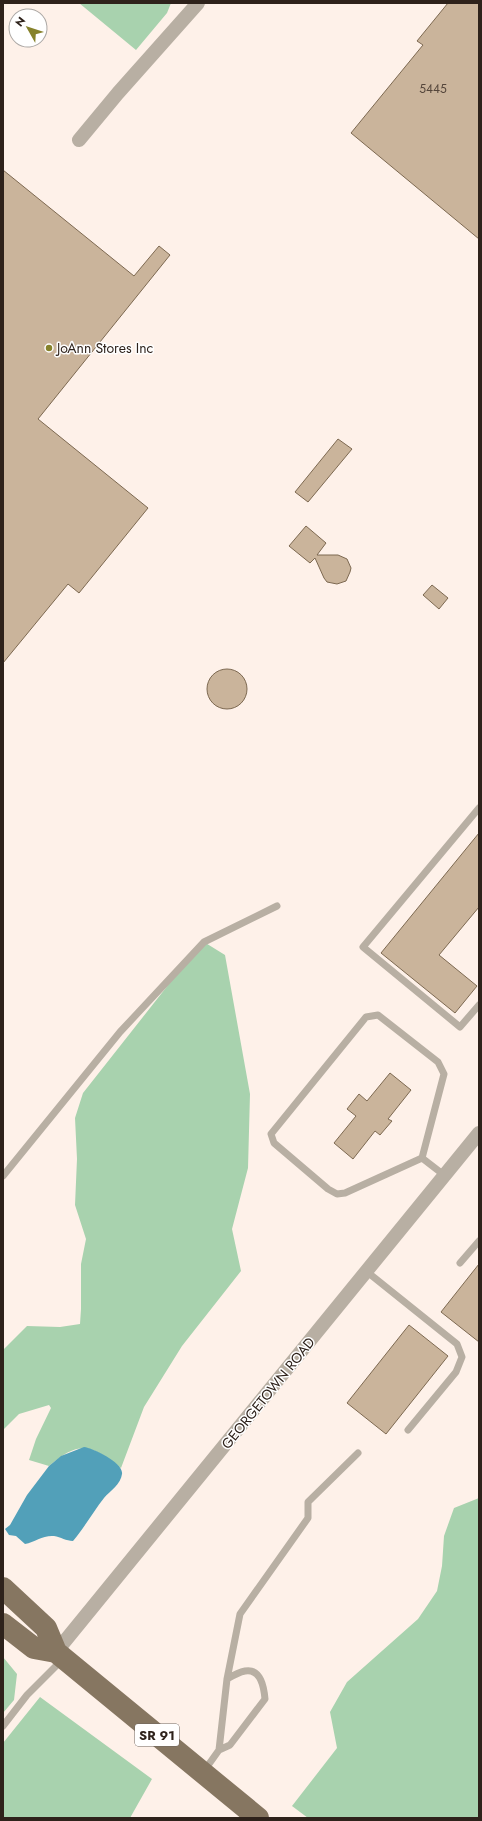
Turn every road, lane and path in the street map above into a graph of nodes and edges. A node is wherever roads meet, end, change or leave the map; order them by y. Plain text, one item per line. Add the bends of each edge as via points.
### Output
1 (198, 3) edge
2 (79, 140) dead end
3 (479, 808) edge
4 (277, 906) dead end
5 (479, 1005) edge
6 (479, 1133) edge
7 (422, 1158) junction
8 (444, 1175) junction
9 (3, 1176) edge
10 (479, 1241) edge
11 (460, 1263) dead end
12 (366, 1271) junction
13 (408, 1430) dead end
14 (358, 1453) dead end
15 (3, 1588) edge
16 (3, 1624) edge
17 (60, 1655) junction
18 (227, 1679) junction
19 (3, 1726) edge
20 (219, 1750) junction
21 (202, 1773) junction
22 (258, 1818) edge

1 - 2 street
3 - 5 lane via 362,947 460,1027
4 - 9 lane via 204,942 120,1032
6 - 8 street, GEORGETOWN ROAD
7 - 7 lane via 345,1193 337,1194 274,1143 271,1134 366,1017 378,1015 438,1062 444,1074
7 - 8 lane
8 - 12 street, GEORGETOWN ROAD
10 - 11 lane
12 - 13 lane via 457,1344 462,1357 456,1372
12 - 17 street, GEORGETOWN ROAD
14 - 18 lane via 308,1502 308,1518 240,1614
15 - 17 main road, SR 91 via 46,1628
16 - 17 main road, SR 91 via 34,1648
17 - 19 lane
17 - 21 main road, SR 91
18 - 20 lane
18 - 20 lane via 246,1670 256,1673 263,1683 265,1699 230,1745
20 - 21 lane
21 - 22 main road, SR 91

